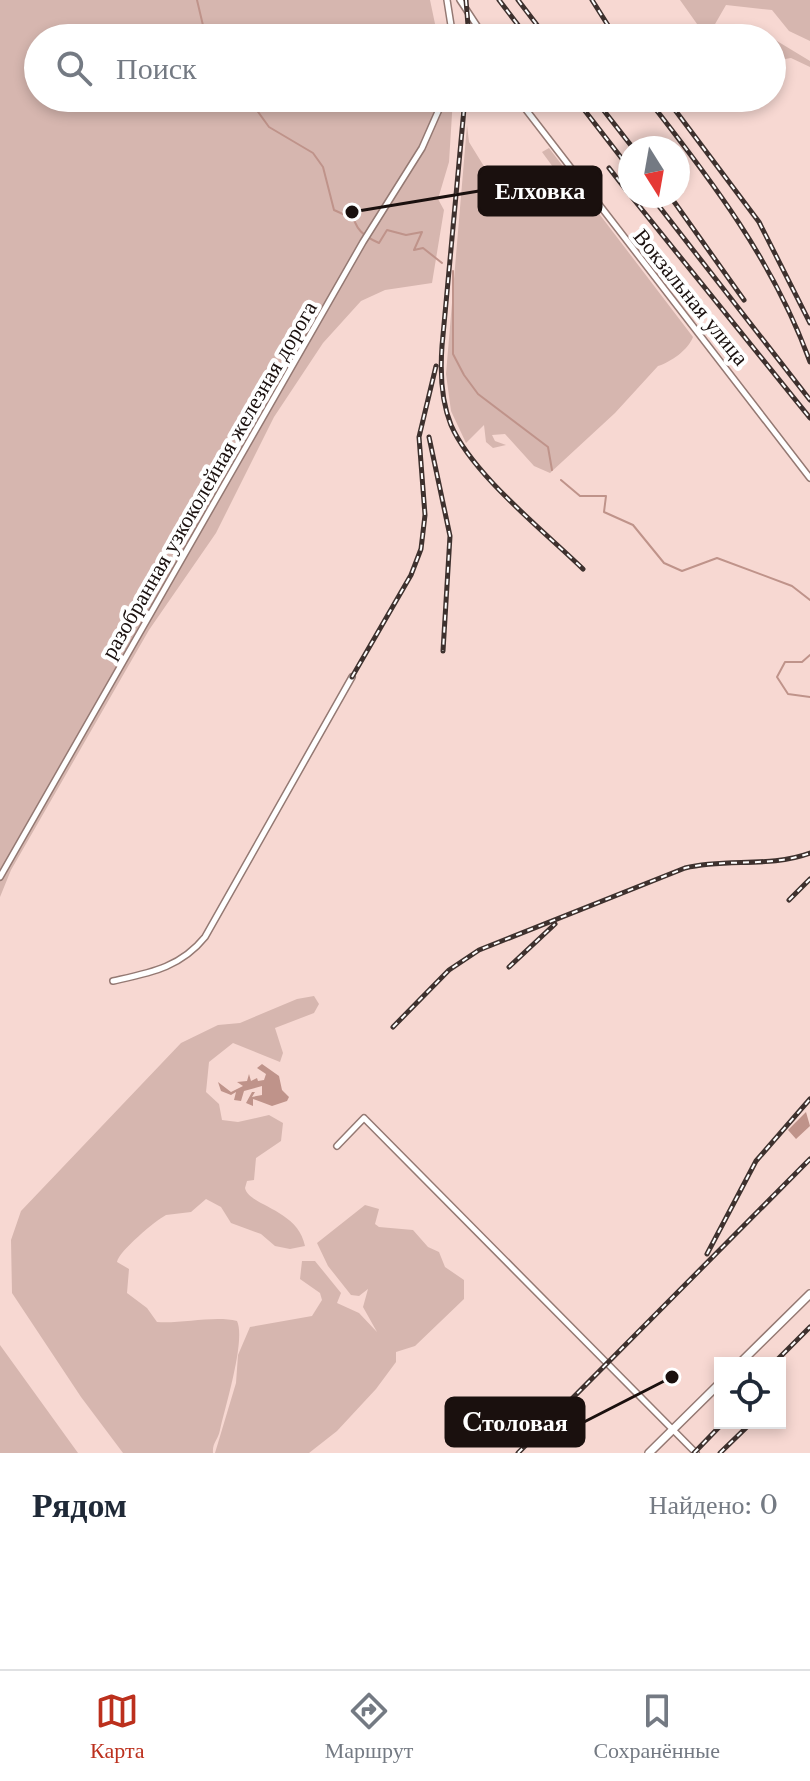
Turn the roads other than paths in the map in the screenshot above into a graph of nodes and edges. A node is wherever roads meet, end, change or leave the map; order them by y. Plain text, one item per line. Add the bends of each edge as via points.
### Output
1 (447, 0) edge
2 (460, 0) edge
3 (451, 24) edge
4 (476, 24) edge
5 (438, 112) edge
6 (528, 112) edge
7 (810, 478) edge
8 (352, 677) dead end
9 (0, 877) edge
10 (113, 981) dead end
11 (337, 1146) dead end
12 (810, 1294) edge
13 (746, 1357) edge
14 (714, 1389) edge
15 (673, 1430) junction
16 (649, 1453) edge
17 (696, 1453) edge

1 - 3 street
2 - 4 street
5 - 9 street, разобранная узкоколейная железная дорога via 422,148
6 - 7 street, Вокзальная улица
8 - 10 street via 199,944 170,967
11 - 15 street via 364,1118
12 - 13 main road
14 - 15 main road
15 - 16 main road
15 - 17 street

